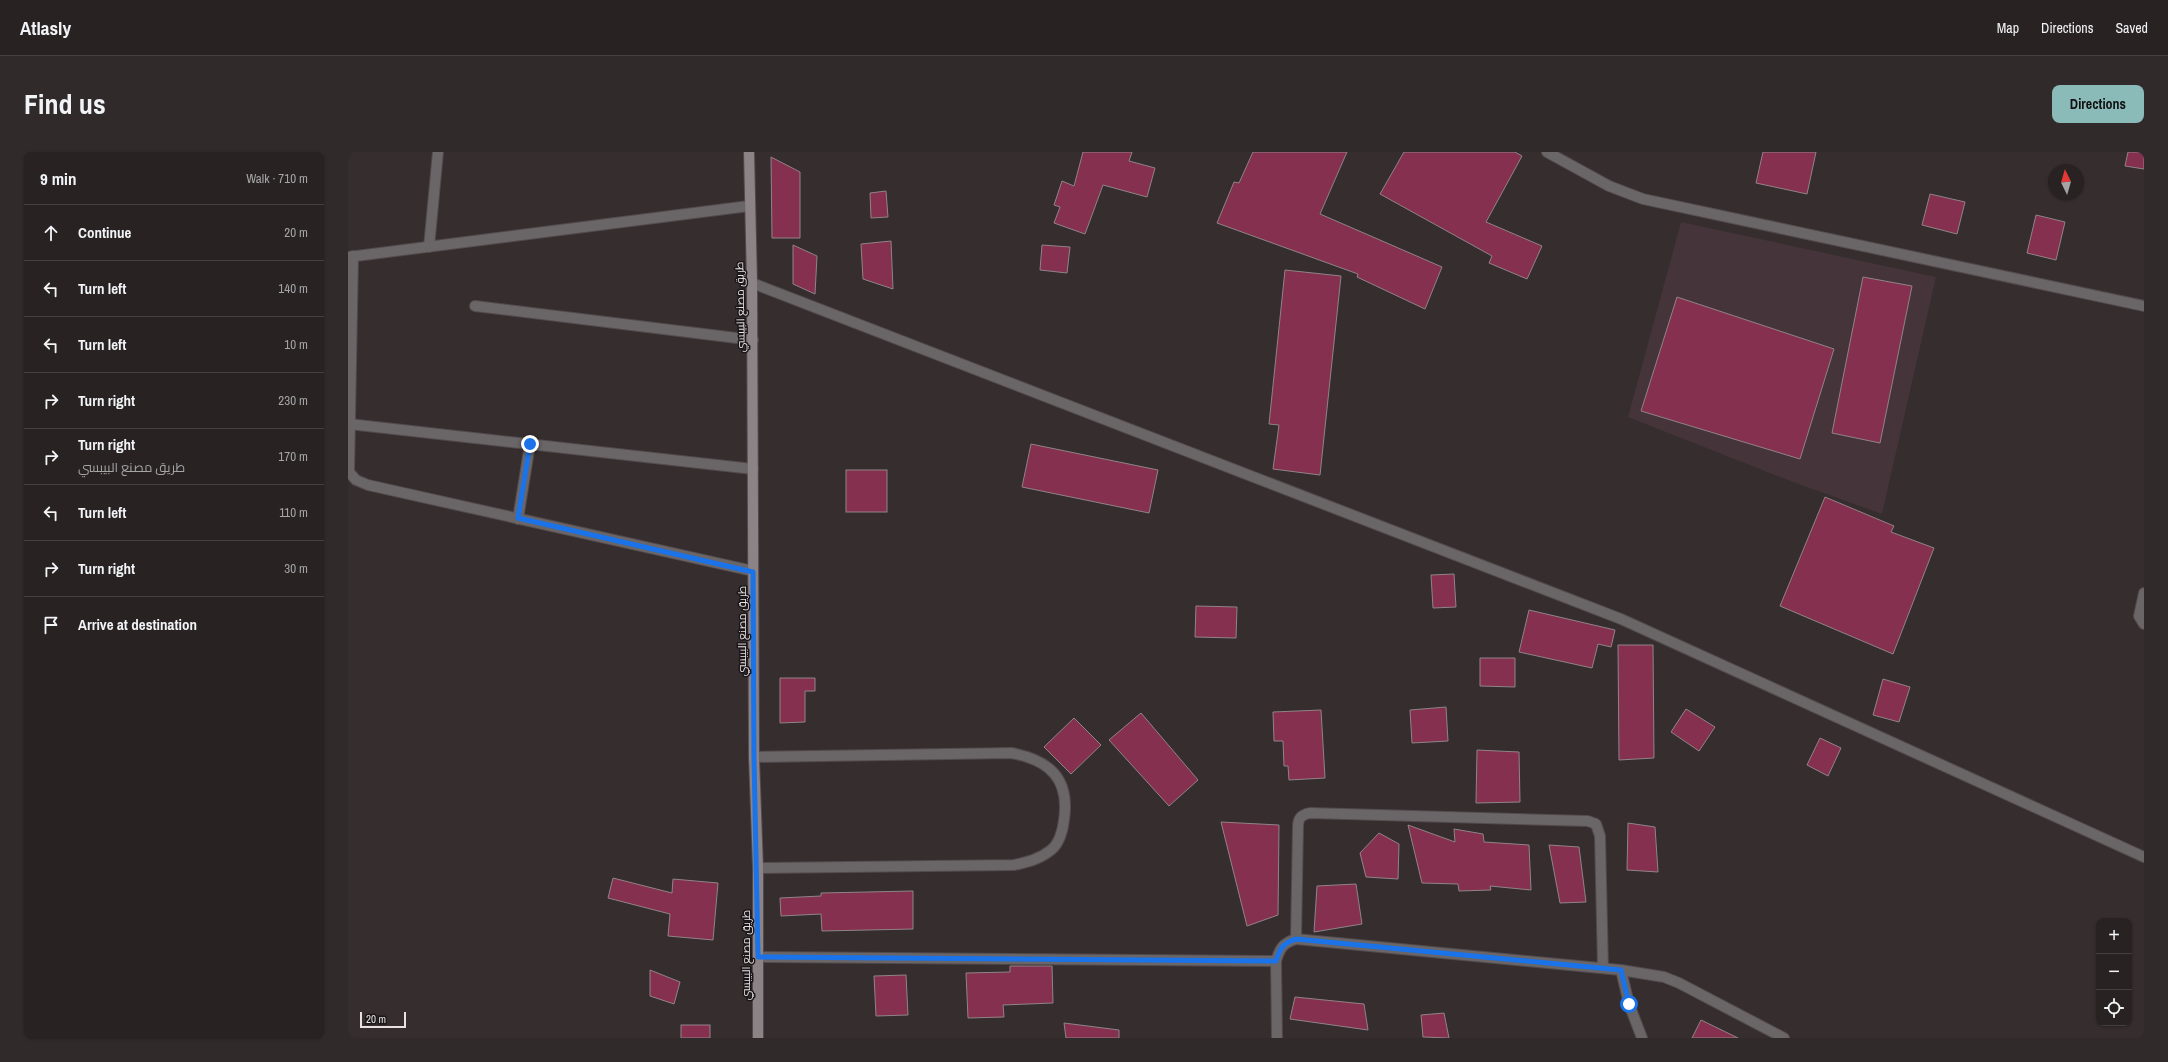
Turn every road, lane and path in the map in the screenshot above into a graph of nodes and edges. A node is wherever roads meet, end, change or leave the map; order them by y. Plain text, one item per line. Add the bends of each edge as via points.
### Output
1 (438, 152) edge
2 (749, 152) edge
3 (1546, 152) edge
4 (1561, 156) edge
5 (749, 206) junction
6 (429, 246) junction
7 (351, 256) edge
8 (752, 283) junction
9 (475, 306) dead end
10 (2144, 306) edge
11 (753, 340) junction
12 (349, 424) junction
13 (530, 444) junction
14 (753, 468) junction
15 (518, 518) junction
16 (753, 572) junction
17 (2144, 593) edge
18 (2144, 624) edge
19 (754, 757) junction
20 (2144, 857) edge
21 (758, 868) junction
22 (1296, 939) junction
23 (758, 957) junction
24 (1276, 961) junction
25 (1603, 968) junction
26 (1621, 970) junction
27 (758, 1038) edge
28 (1277, 1038) edge
29 (1642, 1038) edge
30 (1784, 1038) edge

1 - 6 street
2 - 5 main road, طريق مصنع البيبسي
3 - 4 street
4 - 10 street via 1609,186 1643,199
5 - 6 street
5 - 8 main road, طريق مصنع البيبسي
6 - 7 street
7 - 12 street
8 - 11 main road, طريق مصنع البيبسي
8 - 20 street via 1621,619
9 - 11 street
11 - 14 main road, طريق مصنع البيبسي
12 - 13 street
12 - 15 street via 349,472 356,480
13 - 14 street
13 - 15 street
14 - 16 main road, طريق مصنع البيبسي
15 - 16 street
16 - 19 main road, طريق مصنع البيبسي
17 - 18 street via 2139,616
19 - 21 main road, طريق مصنع البيبسي
19 - 21 street via 1011,753 1031,756 1051,769 1064,789 1066,809 1062,832 1052,850 1034,861 1014,865
21 - 23 main road, طريق مصنع البيبسي
22 - 24 street via 1286,942 1280,949
22 - 25 street
22 - 25 street via 1298,820 1302,815 1310,813 1588,821 1596,824 1600,836
23 - 24 street
23 - 27 main road, طريق مصنع البيبسي
24 - 28 street
25 - 26 street
26 - 29 street via 1629,1004
26 - 30 street via 1664,977 1679,983

